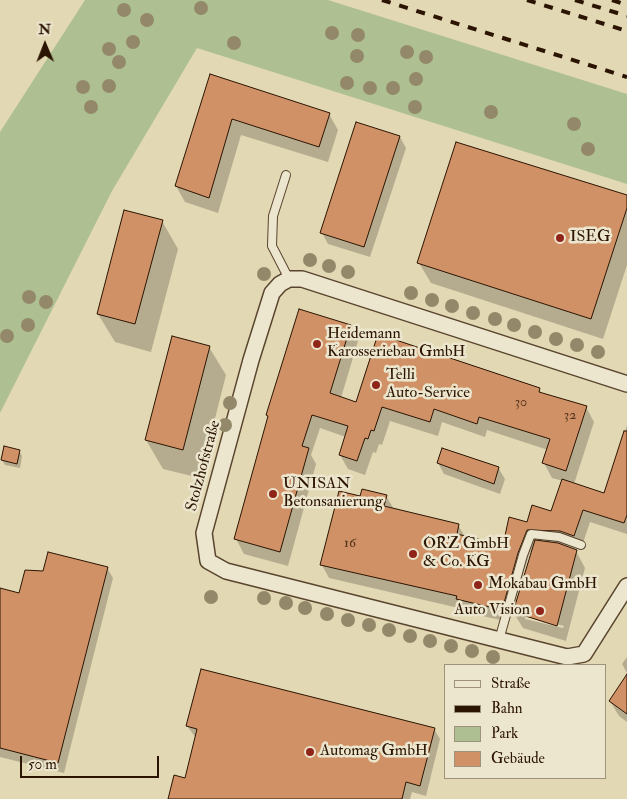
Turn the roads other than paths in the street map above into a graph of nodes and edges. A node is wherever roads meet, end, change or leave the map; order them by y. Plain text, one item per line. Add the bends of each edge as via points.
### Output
1 (286, 175) dead end
2 (289, 279) junction
3 (627, 384) edge
4 (581, 545) dead end
5 (627, 586) edge
6 (499, 640) junction

1 - 2 lane via 273,216 272,246
2 - 3 street via 302,279
2 - 6 street, Stolzhofstraße via 272,293 251,360 204,534 208,561 226,571
4 - 6 lane via 559,537 531,534
5 - 6 street, Stolzhofstraße via 584,654 567,657

